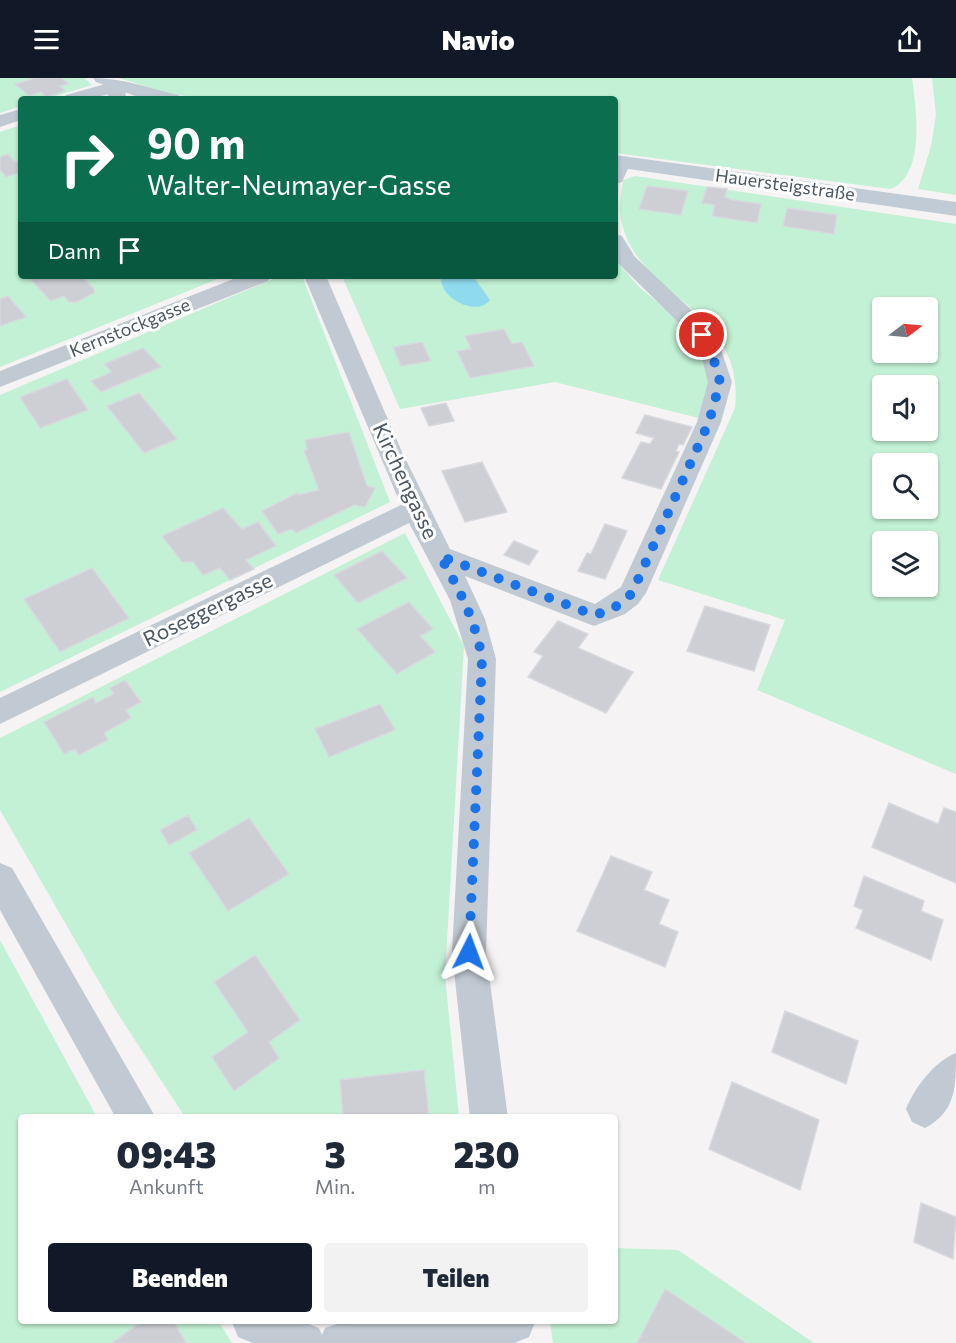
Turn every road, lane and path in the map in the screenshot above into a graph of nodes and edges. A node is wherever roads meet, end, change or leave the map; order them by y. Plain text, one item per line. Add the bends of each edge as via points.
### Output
1 (112, 88) edge
2 (83, 96) edge
3 (155, 96) edge
4 (18, 115) edge
5 (0, 120) edge
6 (618, 167) edge
7 (956, 209) edge
8 (618, 245) edge
9 (252, 279) edge
10 (316, 279) edge
11 (0, 380) edge
12 (415, 509) junction
13 (440, 556) junction
14 (0, 712) edge
15 (0, 878) edge
16 (956, 1071) edge
17 (926, 1109) dead end
18 (135, 1114) edge
19 (489, 1114) edge
20 (259, 1324) edge
21 (497, 1324) edge
22 (514, 1324) edge
23 (304, 1343) edge
24 (340, 1343) edge
25 (518, 1343) edge

1 - 2 street
1 - 3 street
4 - 5 street
6 - 7 street, Hauersteigstraße
8 - 13 street via 626,260 693,324 710,346 720,382 709,422 632,593 608,612 594,615
9 - 11 street, Kernstockgasse
10 - 12 street, Kirchengasse
12 - 13 street, Kirchengasse
12 - 14 street, Roseggergasse
13 - 19 street, Kirchengasse via 462,592 482,659 469,952
15 - 18 street
16 - 17 street
20 - 23 street
21 - 24 street
22 - 25 street

